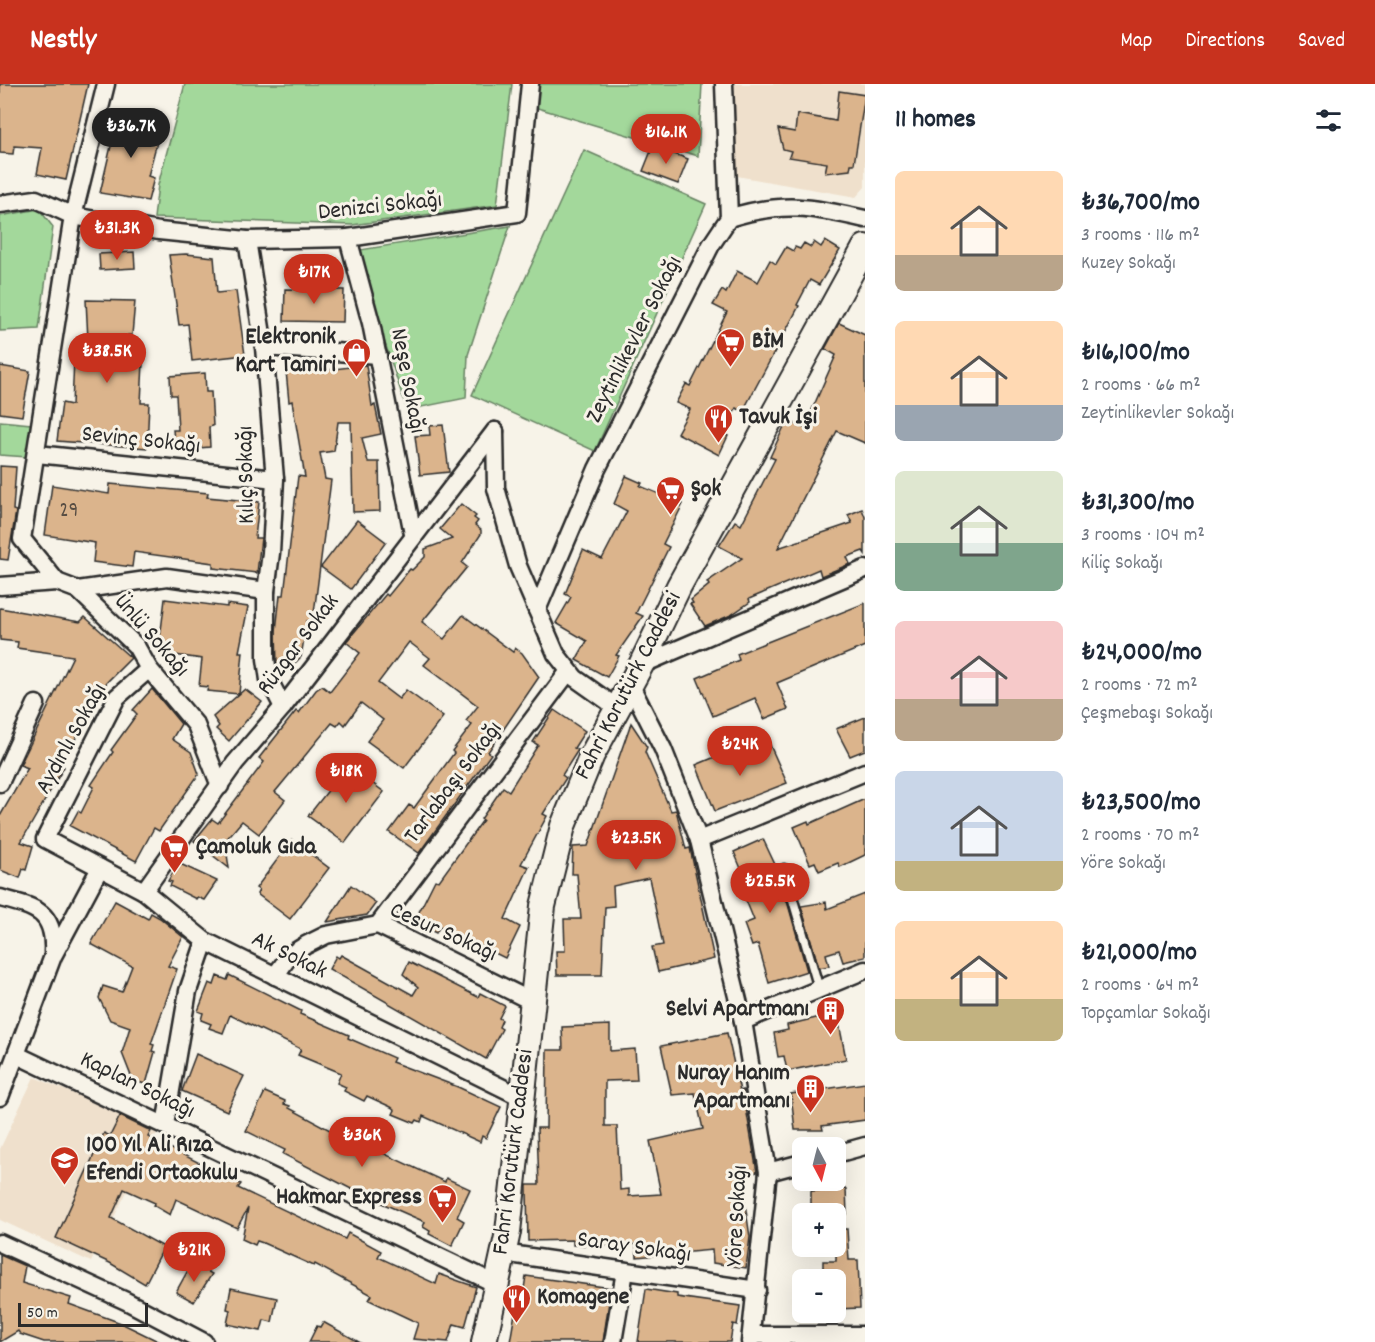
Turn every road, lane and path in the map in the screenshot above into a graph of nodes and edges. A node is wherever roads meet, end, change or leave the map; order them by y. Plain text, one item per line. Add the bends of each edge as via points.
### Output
1 (106, 84) edge
2 (530, 84) edge
3 (724, 84) edge
4 (0, 204) edge
5 (73, 216) junction
6 (729, 218) junction
7 (865, 219) edge
8 (348, 238) junction
9 (247, 240) junction
10 (865, 247) edge
11 (264, 347) junction
12 (378, 356) junction
13 (37, 454) junction
14 (275, 479) junction
15 (413, 534) junction
16 (865, 569) edge
17 (57, 582) junction
18 (0, 586) edge
19 (78, 590) junction
20 (266, 591) junction
21 (537, 610) junction
22 (149, 669) junction
23 (569, 671) junction
24 (635, 673) junction
25 (36, 704) dead end
26 (283, 707) junction
27 (616, 707) junction
28 (865, 772) edge
29 (0, 783) edge
30 (219, 786) junction
31 (45, 839) joint
32 (699, 840) junction
33 (100, 868) junction
34 (784, 868) dead end
35 (144, 891) junction
36 (0, 898) edge
37 (378, 925) junction
38 (205, 941) junction
39 (53, 956) junction
40 (865, 970) edge
41 (275, 976) junction
42 (819, 989) junction
43 (531, 1001) junction
44 (743, 1021) junction
45 (17, 1055) junction
46 (0, 1097) edge
47 (523, 1098) junction
48 (165, 1125) junction
49 (865, 1146) edge
50 (846, 1151) edge
51 (792, 1166) edge
52 (768, 1172) junction
53 (0, 1243) edge
54 (503, 1253) junction
55 (626, 1271) junction
56 (496, 1284) junction
57 (757, 1290) junction
58 (865, 1335) edge
59 (183, 1337) edge
60 (750, 1339) edge
61 (204, 1342) edge
62 (484, 1342) edge
63 (613, 1342) edge

1 - 5 street
2 - 8 street, Denizci Sokağı via 517,213
3 - 6 street
4 - 5 street, Denizci Sokağı via 36,199
5 - 9 street, Denizci Sokağı via 159,231
5 - 13 street
6 - 7 street via 760,208 811,206
6 - 21 street, Zeytinlikevler Sokağı via 711,245 597,469
8 - 9 street, Denizci Sokağı
8 - 12 street, Neşe Sokağı
9 - 11 street, Kılıç Sokağı
10 - 24 street, Fahri Korutürk Caddesi
11 - 12 street
11 - 14 street, Kılıç Sokağı
12 - 15 street, Neşe Sokağı
13 - 14 street, Sevinç Sokağı
13 - 17 street via 22,539
14 - 20 street, Kılıç Sokağı
15 - 21 street, Rüzgar Sokak via 495,431 496,488 518,566
15 - 26 street, Rüzgar Sokak
16 - 24 street
17 - 18 street, Ünlü Sokağı
17 - 19 street, Ünlü Sokağı
19 - 20 street via 167,577
19 - 22 street, Ünlü Sokağı via 136,646
20 - 26 street, Kılıç Sokağı via 269,680
21 - 23 street via 556,654
22 - 30 street, Ünlü Sokağı via 196,725
22 - 31 street, Aydınlı Sokağı via 117,697
23 - 27 street
23 - 37 street, Tarlabaşı Sokağı
24 - 27 street, Fahri Korutürk Caddesi
24 - 32 street, Yöre Sokağı
25 - 29 street
26 - 30 street, Rüzgar Sokak
27 - 43 street, Fahri Korutürk Caddesi via 563,826 543,906
28 - 32 street
30 - 35 street, Rüzgar Sokak
31 - 33 street, Ak Sokak
32 - 44 street, Yöre Sokağı
33 - 35 street, Ak Sokak
33 - 39 street
34 - 42 lane
35 - 38 street, Ak Sokak
36 - 39 street via 31,906 45,915 54,934
37 - 41 street, Cesur Sokağı via 326,935 290,955
37 - 43 street, Cesur Sokağı
38 - 41 street, Ak Sokak
38 - 48 street via 188,991
39 - 45 street
40 - 42 street
41 - 47 street, Ak Sokak
42 - 44 street
43 - 47 street, Fahri Korutürk Caddesi
44 - 52 street, Yöre Sokağı
45 - 46 street
45 - 48 street, Kaplan Sokağı
47 - 54 street, Fahri Korutürk Caddesi
48 - 56 street, Kaplan Sokağı
49 - 50 street
51 - 52 street
52 - 57 street, Yöre Sokağı
53 - 59 street via 126,1301
54 - 55 street, Saray Sokağı
54 - 56 street, Fahri Korutürk Caddesi
55 - 57 street, Saray Sokağı
55 - 63 street
56 - 62 street, Fahri Korutürk Caddesi
57 - 60 street, Yöre Sokağı
58 - 60 street
59 - 61 street

